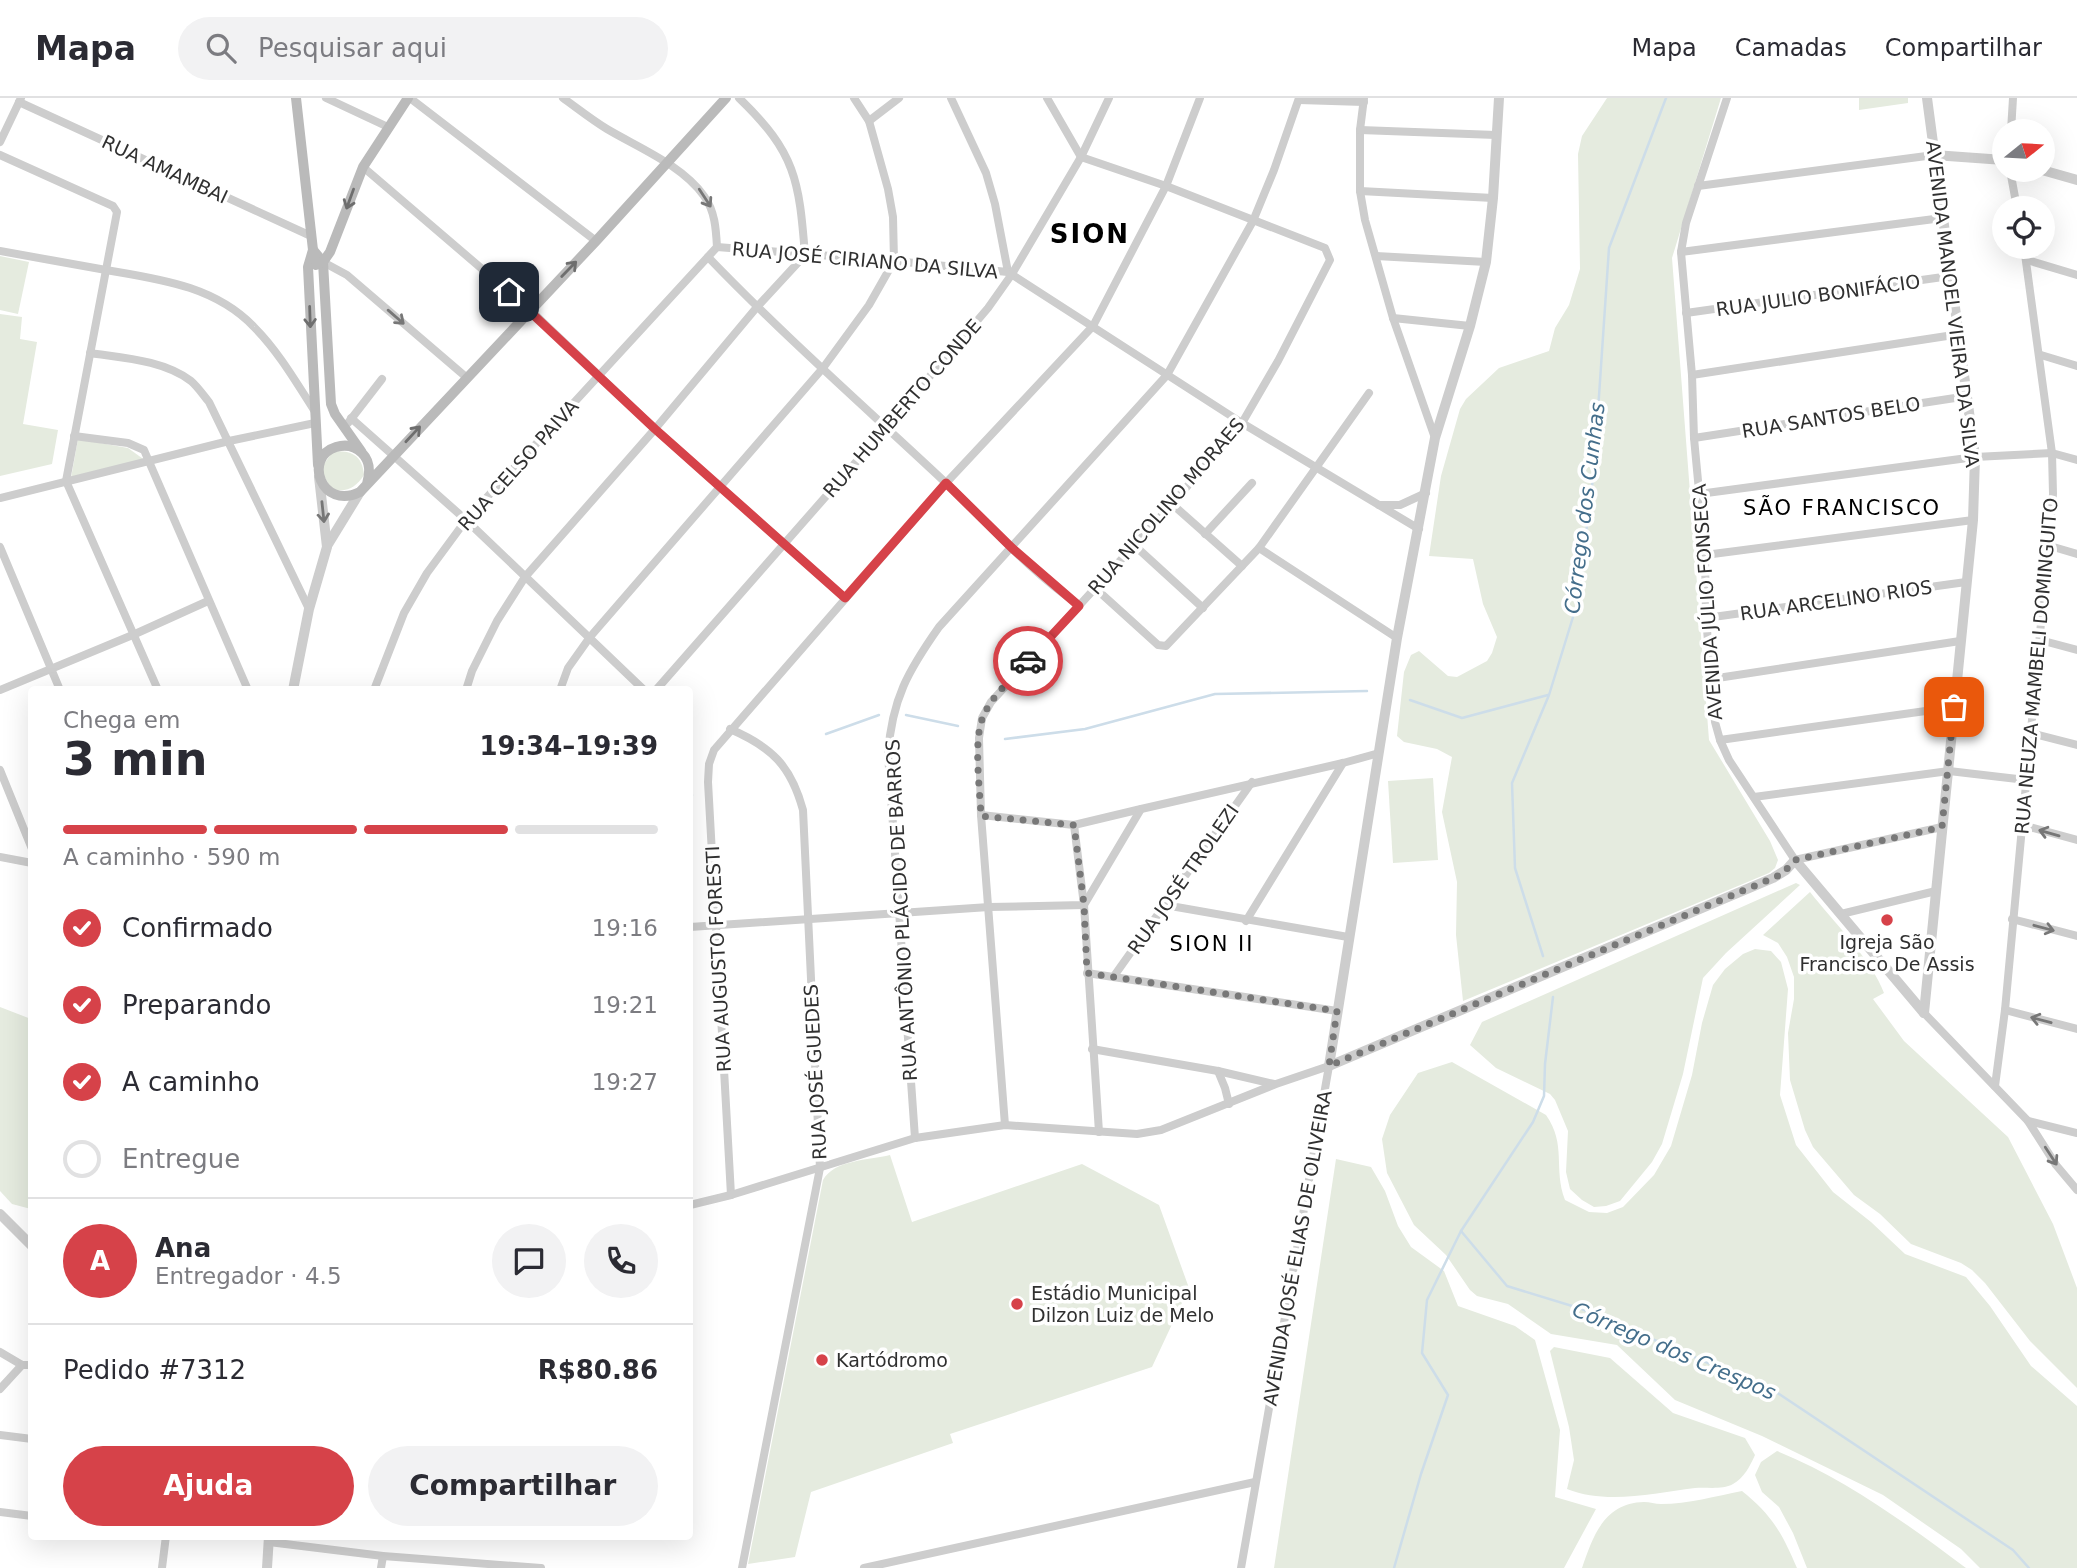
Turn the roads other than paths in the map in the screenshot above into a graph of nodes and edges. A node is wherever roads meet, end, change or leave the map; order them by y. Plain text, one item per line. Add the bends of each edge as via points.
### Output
1 (296, 98) edge
2 (326, 98) edge
3 (409, 98) edge
4 (563, 98) edge
5 (726, 98) edge
6 (739, 98) edge
7 (854, 98) edge
8 (899, 98) edge
9 (951, 98) edge
10 (1047, 98) edge
11 (1109, 98) edge
12 (1200, 98) edge
13 (1499, 98) edge
14 (1727, 98) edge
15 (1927, 98) edge
16 (2013, 98) edge
17 (21, 99) edge
18 (1299, 99) edge
19 (1364, 100) edge
20 (2012, 119) edge
21 (869, 121) junction
22 (388, 127) junction
23 (1360, 130) junction
24 (1496, 135) junction
25 (0, 142) edge
26 (0, 155) edge
27 (1934, 155) junction
28 (1081, 156) junction
29 (1992, 159) edge
30 (667, 164) junction
31 (363, 167) junction
32 (2055, 174) edge
33 (2077, 180) edge
34 (1166, 186) junction
35 (1698, 186) junction
36 (1360, 191) junction
37 (1493, 198) junction
38 (1942, 218) junction
39 (1253, 221) junction
40 (311, 236) junction
41 (596, 241) junction
42 (717, 247) junction
43 (313, 250) junction
44 (0, 251) edge
45 (1681, 251) junction
46 (805, 255) junction
47 (1376, 256) junction
48 (708, 257) junction
49 (2027, 260) joint
50 (894, 261) junction
51 (323, 262) junction
52 (1486, 262) junction
53 (308, 267) junction
54 (106, 270) junction
55 (1010, 273) junction
56 (2077, 275) edge
57 (1950, 276) junction
58 (757, 307) junction
59 (530, 310) junction
60 (1686, 313) junction
61 (1393, 318) junction
62 (1093, 326) junction
63 (1471, 326) junction
64 (1960, 334) junction
65 (90, 353) junction
66 (2041, 355) junction
67 (2077, 366) edge
68 (823, 368) junction
69 (598, 375) junction
70 (1167, 375) junction
71 (1692, 375) junction
72 (466, 377) junction
73 (382, 379) dead end
74 (1369, 393) dead end
75 (1968, 396) junction
76 (314, 410) junction
77 (315, 423) junction
78 (348, 423) junction
79 (1242, 423) junction
80 (655, 429) junction
81 (885, 429) junction
82 (74, 436) junction
83 (1435, 438) junction
84 (1694, 438) junction
85 (229, 441) junction
86 (2052, 453) junction
87 (364, 454) junction
88 (394, 454) junction
89 (1975, 457) junction
90 (2077, 460) edge
91 (149, 461) junction
92 (1317, 468) junction
93 (319, 472) junction
94 (66, 481) junction
95 (946, 483) junction
96 (1252, 483) dead end
97 (719, 487) junction
98 (363, 488) junction
99 (1426, 493) junction
100 (1699, 494) junction
101 (0, 498) edge
102 (1172, 504) junction
103 (1376, 504) junction
104 (466, 520) junction
105 (1973, 520) junction
106 (1419, 529) junction
107 (1205, 534) junction
108 (783, 544) junction
109 (1134, 545) junction
110 (0, 547) edge
111 (327, 547) junction
112 (2050, 547) junction
113 (1012, 548) junction
114 (1259, 548) junction
115 (2077, 554) edge
116 (1705, 555) junction
117 (1241, 566) junction
118 (525, 577) junction
119 (1966, 582) junction
120 (1095, 588) junction
121 (845, 598) junction
122 (208, 601) junction
123 (1079, 606) junction
124 (1203, 608) junction
125 (309, 609) junction
126 (1706, 618) junction
127 (135, 634) junction
128 (590, 638) junction
129 (1397, 638) junction
130 (2040, 640) junction
131 (1960, 641) junction
132 (2077, 650) edge
133 (51, 669) junction
134 (1711, 679) junction
135 (58, 686) edge
136 (156, 686) edge
137 (246, 686) edge
138 (294, 686) edge
139 (376, 686) edge
140 (467, 686) edge
141 (561, 686) edge
142 (640, 686) edge
143 (659, 686) edge
144 (0, 690) edge
145 (1954, 707) junction
146 (730, 729) junction
147 (2031, 733) junction
148 (1720, 740) junction
149 (2077, 745) edge
150 (1379, 753) junction
151 (1343, 763) junction
152 (0, 770) edge
153 (1949, 771) junction
154 (2026, 780) junction
155 (1252, 782) junction
156 (1754, 797) junction
157 (1141, 809) junction
158 (981, 816) junction
159 (1074, 825) junction
160 (2021, 825) junction
161 (1942, 827) junction
162 (28, 840) edge
163 (2077, 841) edge
164 (0, 858) edge
165 (1795, 860) junction
166 (28, 862) edge
167 (1936, 891) junction
168 (1084, 905) junction
169 (1165, 905) junction
170 (989, 907) junction
171 (899, 914) junction
172 (1841, 914) junction
173 (2012, 919) junction
174 (808, 920) junction
175 (1246, 921) junction
176 (716, 926) junction
177 (693, 927) edge
178 (2077, 936) edge
179 (1348, 937) junction
180 (1087, 973) junction
181 (1114, 976) junction
182 (2005, 1010) junction
183 (1337, 1011) junction
184 (1924, 1013) junction
185 (2077, 1029) edge
186 (1092, 1049) junction
187 (1329, 1066) junction
188 (1218, 1071) junction
189 (1276, 1084) junction
190 (1995, 1086) junction
191 (1228, 1104) junction
192 (2028, 1121) junction
193 (1005, 1125) junction
194 (1099, 1132) junction
195 (2077, 1133) edge
196 (915, 1139) junction
197 (820, 1168) junction
198 (2077, 1189) edge
199 (731, 1195) junction
200 (693, 1204) edge
201 (0, 1214) edge
202 (28, 1242) edge
203 (0, 1352) edge
204 (27, 1365) edge
205 (0, 1389) edge
206 (0, 1435) edge
207 (28, 1438) edge
208 (1255, 1482) junction
209 (0, 1512) edge
210 (28, 1516) edge
211 (166, 1540) edge
212 (269, 1540) edge
213 (276, 1540) edge
214 (383, 1556) junction
215 (485, 1566) edge
216 (162, 1568) edge
217 (267, 1568) edge
218 (381, 1568) edge
219 (541, 1568) edge
220 (741, 1568) edge
221 (864, 1568) edge
222 (1241, 1568) edge

1 - 40 main road
2 - 22 street
3 - 22 main road
3 - 41 street
4 - 30 street
5 - 30 main road
6 - 46 street via 785,153 794,173
7 - 21 street
8 - 21 street
9 - 55 street via 986,173
10 - 28 street
11 - 28 street, RUA HUMBERTO CONDE
12 - 34 street, RUA AUGUSTO FORESTI
13 - 24 street, AVENIDA JOSÉ ELIAS DE OLIVEIRA
14 - 35 street, AVENIDA JÚLIO FONSECA
15 - 27 street, AVENIDA MANOEL VIEIRA DA SILVA
16 - 20 street
17 - 25 street
17 - 40 street, RUA AMAMBAI
18 - 19 street
18 - 39 street, RUA ANTÔNIO PLÁCIDO DE BARROS
19 - 23 street
21 - 50 street via 893,216
22 - 31 main road
23 - 24 street
23 - 36 street
24 - 37 street, AVENIDA JOSÉ ELIAS DE OLIVEIRA
26 - 54 street via 116,209
27 - 29 street
27 - 35 street
27 - 38 street, AVENIDA MANOEL VIEIRA DA SILVA
28 - 34 street
28 - 55 street, RUA HUMBERTO CONDE
30 - 41 main road
30 -> 42 street via 706,197
31 -> 51 main road
31 - 59 street
32 - 33 street
34 - 39 street
34 - 62 street, RUA AUGUSTO FORESTI
35 - 45 street, AVENIDA JÚLIO FONSECA
36 - 37 street
36 - 47 street
37 - 52 street, AVENIDA JOSÉ ELIAS DE OLIVEIRA
38 - 45 street
38 - 57 street, AVENIDA MANOEL VIEIRA DA SILVA
39 - 70 street, RUA ANTÔNIO PLÁCIDO DE BARROS
39 - 79 street, RUA NICOLINO MORAES via 1325,248 1330,260
40 - 43 main road
59 -> 41 main road
42 - 46 street, RUA JOSÉ CIRIANO DA SILVA
42 - 48 street, RUA CELSO PAIVA
43 - 51 main road
43 - 53 main road
44 - 54 street
45 - 60 street, AVENIDA JÚLIO FONSECA
46 - 50 street, RUA JOSÉ CIRIANO DA SILVA
46 - 58 street
47 - 52 street
47 - 61 street
48 - 58 street
48 - 69 street, RUA CELSO PAIVA
49 - 56 street
49 - 66 street, RUA NEUZA MAMBELI DOMINGUITO
50 - 55 street, RUA JOSÉ CIRIANO DA SILVA
50 - 68 street
51 - 53 main road
51 -> 72 street via 347,275
51 - 78 main road via 329,393 335,414
52 - 63 street, AVENIDA JOSÉ ELIAS DE OLIVEIRA
53 -> 76 main road
54 - 65 street
54 - 76 street via 173,283 206,293 228,306 254,326
55 - 62 street
55 - 81 street, RUA HUMBERTO CONDE via 988,308
57 - 60 street, RUA JULIO BONIFÁCIO
57 - 64 street, AVENIDA MANOEL VIEIRA DA SILVA
58 - 68 street
58 - 80 street
59 - 69 street
59 - 72 main road
60 - 71 street, AVENIDA JÚLIO FONSECA
61 - 63 street
61 - 83 street
62 - 70 street
62 - 95 street, RUA AUGUSTO FORESTI
63 - 83 street, AVENIDA JOSÉ ELIAS DE OLIVEIRA
64 - 71 street
64 - 75 street, AVENIDA MANOEL VIEIRA DA SILVA
65 - 82 street
65 - 85 street via 169,368 191,382 209,402
66 - 67 street
66 - 86 street, RUA NEUZA MAMBELI DOMINGUITO
68 - 81 street
68 - 97 street
69 - 80 street
69 - 104 street, RUA CELSO PAIVA
70 - 79 street
70 - 113 street, RUA ANTÔNIO PLÁCIDO DE BARROS
71 - 84 street, AVENIDA JÚLIO FONSECA
88 -> 72 main road
73 - 78 street
74 - 92 street
75 - 84 street, RUA SANTOS BELO
75 - 89 street, AVENIDA MANOEL VIEIRA DA SILVA
76 - 77 main road
77 - 85 street
77 - 93 main road
78 - 87 main road
78 - 88 street
79 - 92 street
79 - 102 street, RUA NICOLINO MORAES
80 - 97 street
80 - 118 street
81 - 95 street
81 - 108 street, RUA HUMBERTO CONDE
82 - 91 street via 137,445
82 - 94 street
83 - 99 street, AVENIDA JOSÉ ELIAS DE OLIVEIRA
84 - 100 street, AVENIDA JÚLIO FONSECA
85 - 91 street
85 - 125 street
86 - 89 street
86 - 90 street
86 - 112 street, RUA NEUZA MAMBELI DOMINGUITO
87 - 93 main road via 355,447 331,448 323,456
87 - 98 main road via 370,474
88 - 98 main road
88 - 104 street
89 - 100 street
89 - 105 street, AVENIDA MANOEL VIEIRA DA SILVA
91 - 94 street
91 - 122 street
92 - 103 street
92 - 114 street
93 - 98 main road via 323,486 341,497
93 -> 111 street
94 - 101 street
94 - 127 street
95 - 113 street
95 - 121 street, RUA AUGUSTO FORESTI
96 - 107 street
97 - 108 street
97 - 128 street
98 - 111 street
99 - 103 street via 1400,505
99 - 106 street, AVENIDA JOSÉ ELIAS DE OLIVEIRA
100 - 116 street, AVENIDA JÚLIO FONSECA
102 - 107 street
102 - 109 street, RUA NICOLINO MORAES
103 - 106 street
104 - 118 street
104 - 139 street, RUA CELSO PAIVA via 404,613
105 - 116 street
105 - 119 street, AVENIDA MANOEL VIEIRA DA SILVA
106 - 129 street, AVENIDA JOSÉ ELIAS DE OLIVEIRA
107 - 117 street
108 - 121 street
108 - 143 street, RUA HUMBERTO CONDE
109 - 120 street, RUA NICOLINO MORAES
109 - 124 street
110 - 133 street
111 - 125 street
112 - 115 street
112 - 130 street, RUA NEUZA MAMBELI DOMINGUITO
113 - 123 street
113 - 171 street, RUA ANTÔNIO PLÁCIDO DE BARROS via 939,626 915,661 894,712 888,754
114 - 117 street
114 - 129 street
116 - 126 street, AVENIDA JÚLIO FONSECA
117 - 124 street
118 - 128 street
118 - 140 street via 497,621
119 - 126 street, RUA ARCELINO RIOS
119 - 131 street, AVENIDA MANOEL VIEIRA DA SILVA
120 - 123 street, RUA NICOLINO MORAES
120 - 124 street via 1158,645 1166,646
121 - 146 street, RUA AUGUSTO FORESTI
122 - 127 street
122 - 137 street
123 - 158 street, RUA NICOLINO MORAES via 991,702 982,718
125 - 138 street
126 - 134 street, AVENIDA JÚLIO FONSECA
127 - 133 street
127 - 136 street
128 - 141 street via 568,668
128 - 142 street
129 - 150 street, AVENIDA JOSÉ ELIAS DE OLIVEIRA
130 - 132 street
130 - 147 street, RUA NEUZA MAMBELI DOMINGUITO
131 - 134 street
131 - 145 street, AVENIDA MANOEL VIEIRA DA SILVA
133 - 135 street
133 - 144 street
134 - 148 street, AVENIDA JÚLIO FONSECA
145 - 148 street
145 - 153 street, AVENIDA MANOEL VIEIRA DA SILVA
146 - 174 street, RUA JOSÉ GUEDES via 769,749 797,787 803,810
146 - 176 street, RUA AUGUSTO FORESTI via 709,764
147 - 149 street
147 - 154 street, RUA NEUZA MAMBELI DOMINGUITO
148 - 156 street, AVENIDA JÚLIO FONSECA
150 - 151 street
150 - 179 street, AVENIDA JOSÉ ELIAS DE OLIVEIRA
151 - 155 street
151 - 175 street
152 - 162 street
153 - 154 street
153 - 156 street
153 - 161 street, AVENIDA MANOEL VIEIRA DA SILVA
154 - 160 street, RUA NEUZA MAMBELI DOMINGUITO
155 - 157 street
155 - 169 street, RUA JOSÉ TROLEZI
156 - 165 street, AVENIDA JÚLIO FONSECA
157 - 159 street
157 - 168 street
158 - 159 street
158 - 170 street, RUA NICOLINO MORAES
159 - 168 street
163 -> 160 street
160 - 173 street, RUA NEUZA MAMBELI DOMINGUITO
161 - 165 street
161 - 167 street, AVENIDA MANOEL VIEIRA DA SILVA
164 - 166 street
165 - 172 street, AVENIDA JÚLIO FONSECA
165 - 187 street via 1773,878
167 - 172 street
167 - 184 street, AVENIDA MANOEL VIEIRA DA SILVA
168 - 170 street
168 - 180 street
169 - 175 street
169 - 181 street, RUA JOSÉ TROLEZI
170 - 171 street
170 - 193 street, RUA NICOLINO MORAES
171 - 174 street
171 - 196 street, RUA ANTÔNIO PLÁCIDO DE BARROS
172 - 184 street, AVENIDA JÚLIO FONSECA
173 -> 178 street
173 - 182 street, RUA NEUZA MAMBELI DOMINGUITO
174 - 176 street
174 - 197 street, RUA JOSÉ GUEDES
175 - 179 street
176 - 177 street
176 - 199 street, RUA AUGUSTO FORESTI
179 - 183 street, AVENIDA JOSÉ ELIAS DE OLIVEIRA
180 - 181 street
180 - 186 street
181 - 183 street
185 -> 182 street
182 - 190 street, RUA NEUZA MAMBELI DOMINGUITO
183 - 187 street, AVENIDA JOSÉ ELIAS DE OLIVEIRA
184 - 190 street, AVENIDA JÚLIO FONSECA
186 - 188 street
186 - 194 street
187 - 189 street
187 - 208 street, AVENIDA JOSÉ ELIAS DE OLIVEIRA
188 - 189 street
188 - 191 street
189 - 191 street
190 - 192 street, AVENIDA JÚLIO FONSECA
191 - 194 street via 1161,1130
192 - 195 street
192 -> 198 street, AVENIDA JÚLIO FONSECA
193 - 194 street
193 - 196 street
196 - 197 street
197 - 199 street
197 - 220 street, RUA JOSÉ GUEDES
199 - 200 street
201 - 202 street
203 - 204 street
204 - 205 street
206 - 207 street
208 - 221 street
208 - 222 street, AVENIDA JOSÉ ELIAS DE OLIVEIRA
209 - 210 street
211 - 216 street
212 - 217 street
213 - 214 street
214 - 215 street
214 - 218 street
215 - 219 street

